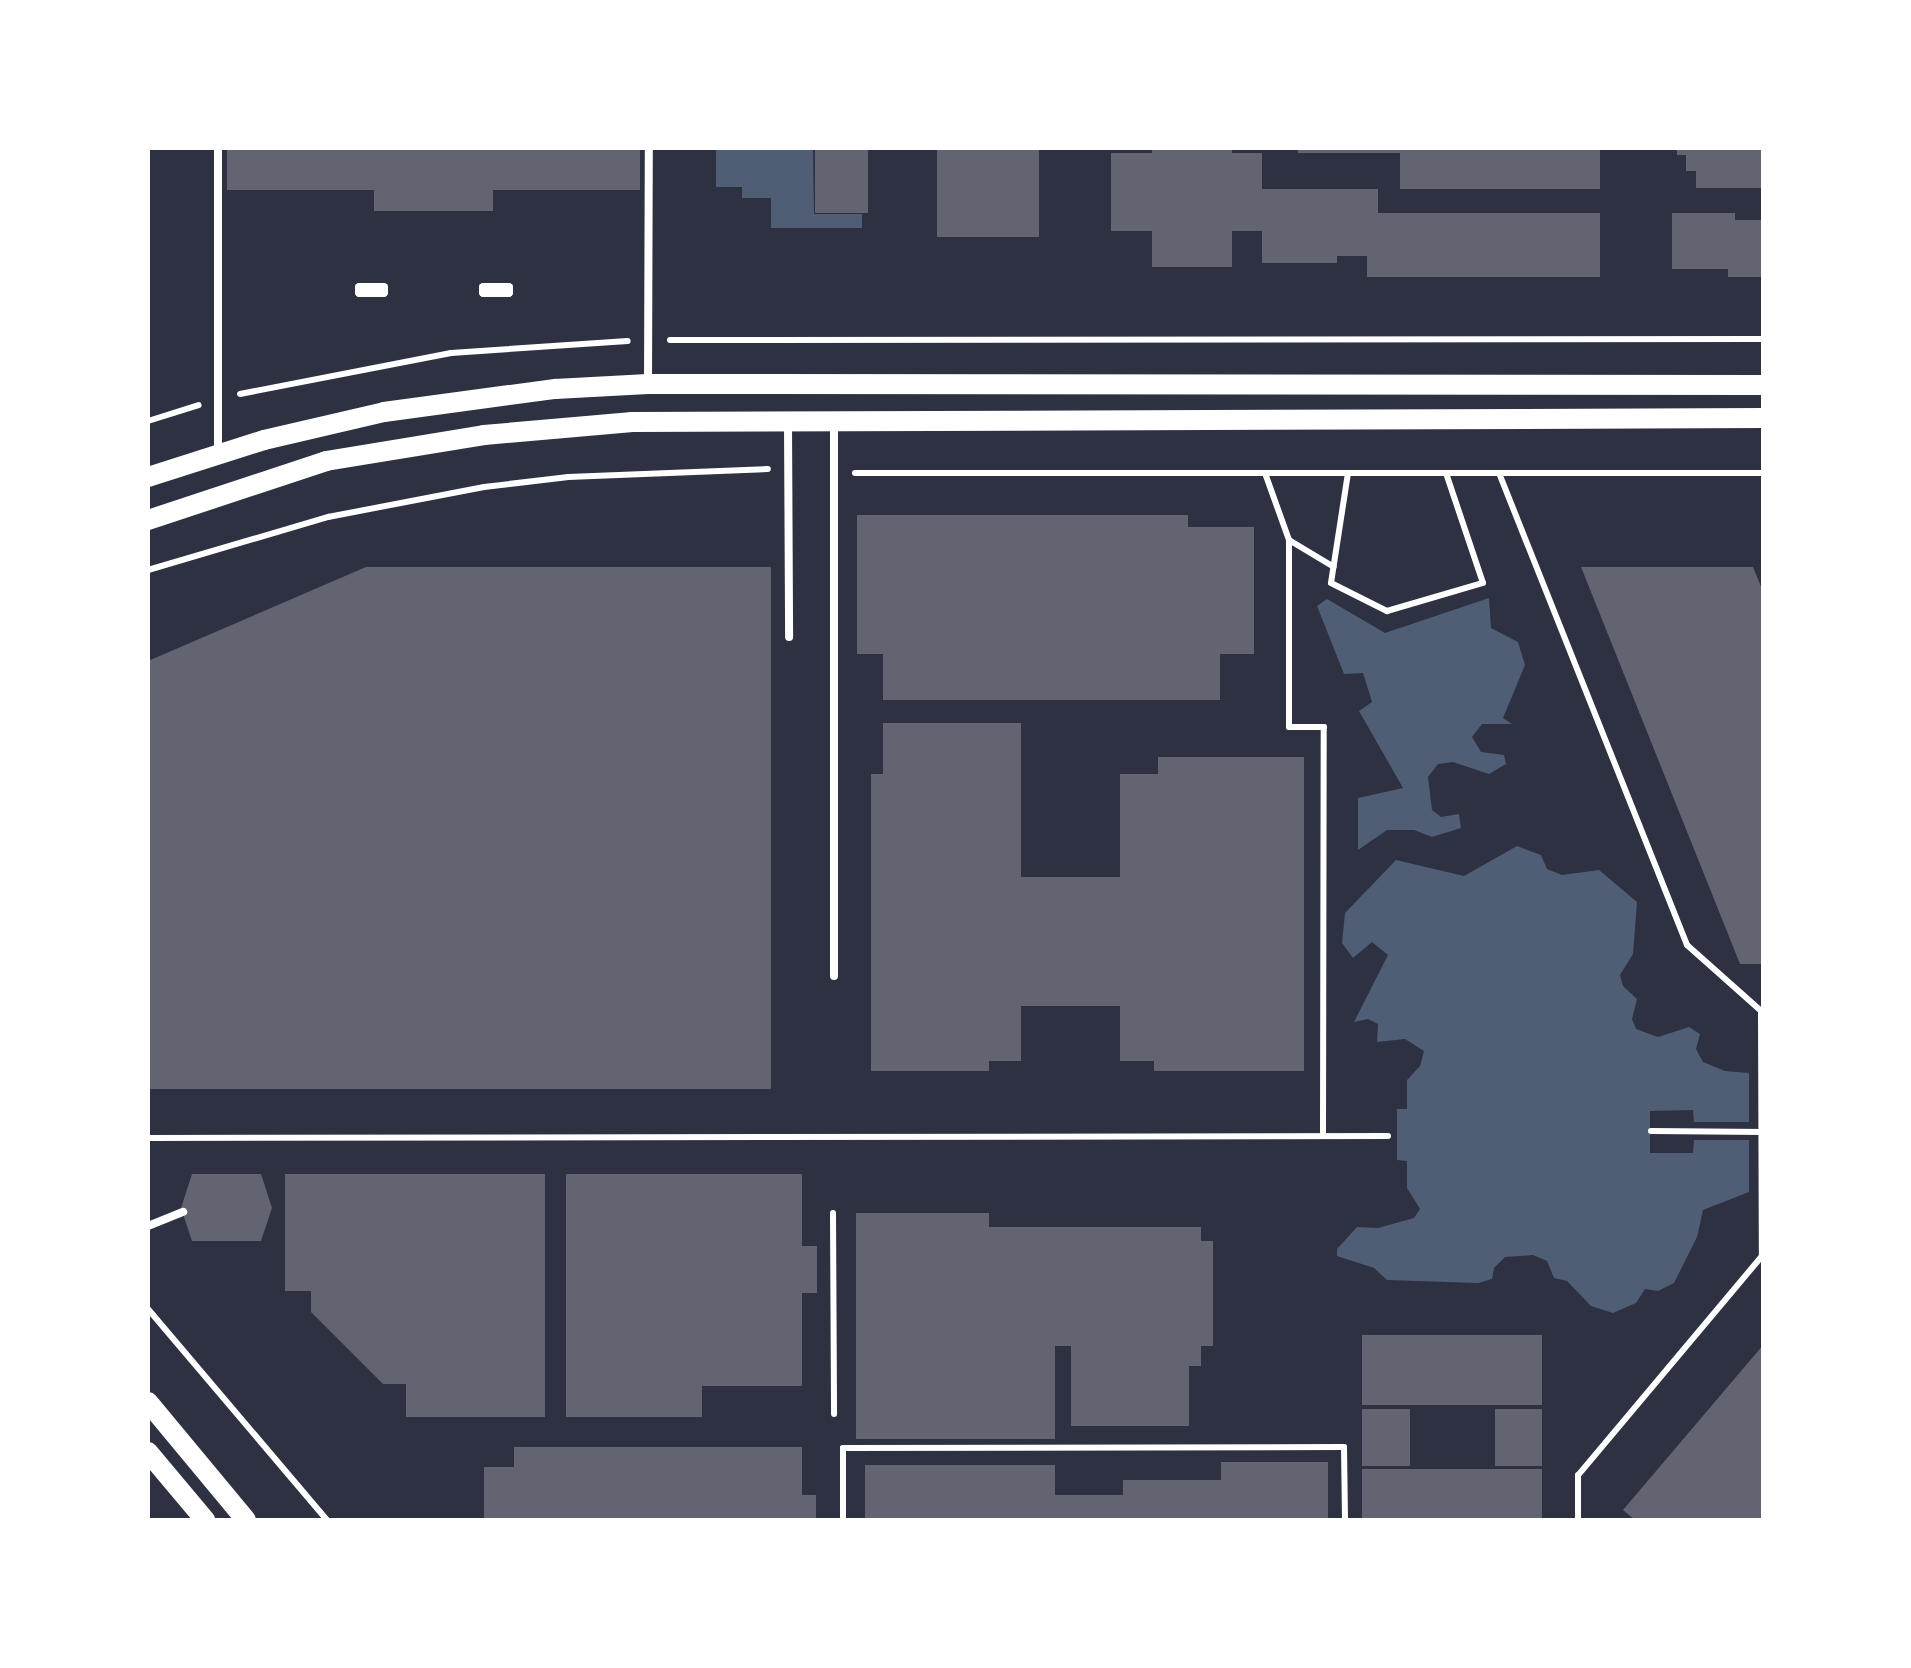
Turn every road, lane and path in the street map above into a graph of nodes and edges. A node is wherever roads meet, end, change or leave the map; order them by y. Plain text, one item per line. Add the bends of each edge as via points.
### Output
1 (218, 148) edge
2 (648, 148) edge
3 (1764, 339) edge
4 (655, 340) dead end
5 (638, 341) dead end
6 (648, 384) junction
7 (1764, 386) edge
8 (231, 396) dead end
9 (212, 402) dead end
10 (1764, 418) edge
11 (788, 419) junction
12 (834, 419) junction
13 (148, 421) edge
14 (218, 455) junction
15 (788, 473) junction
16 (834, 473) junction
17 (1266, 473) junction
18 (1348, 473) junction
19 (1446, 473) junction
20 (1499, 473) junction
21 (1764, 473) edge
22 (148, 477) edge
23 (148, 520) edge
24 (1289, 540) junction
25 (1334, 567) junction
26 (148, 570) edge
27 (788, 637) dead end
28 (834, 976) dead end
29 (1650, 1131) dead end
30 (1762, 1132) edge
31 (1324, 1136) junction
32 (1388, 1136) dead end
33 (148, 1138) edge
34 (182, 1212) dead end
35 (833, 1213) dead end
36 (148, 1226) edge
37 (148, 1309) edge
38 (148, 1402) edge
39 (834, 1414) dead end
40 (148, 1452) edge
41 (205, 1520) edge
42 (246, 1520) edge
43 (327, 1520) edge
44 (843, 1520) edge
45 (1344, 1520) edge
46 (1578, 1520) edge

1 - 14 lane
2 - 6 lane
3 - 4 path
5 - 8 path via 450,353
6 - 7 main road
6 - 14 main road via 555,388 384,412
9 - 13 path
10 - 12 main road
11 - 12 main road
11 - 15 lane
11 - 23 main road via 632,422 484,435 326,461
12 - 16 lane
14 - 22 main road
15 - 26 path via 609,475 497,485 328,517
15 - 27 lane
16 - 17 path
16 - 28 lane
17 - 18 path
17 - 24 path
18 - 19 path
18 - 25 path
19 - 20 path
19 - 25 path via 1482,582 1387,611 1331,583
20 - 21 path
20 - 30 path via 1687,945 1761,1011
24 - 25 path
24 - 31 path via 1289,727 1324,727
29 - 30 path
30 - 46 path via 1762,1256 1578,1476
31 - 32 path
31 - 33 path
34 - 36 lane
35 - 39 path
37 - 43 path
38 - 42 main road
40 - 41 main road
44 - 45 path via 843,1448 1344,1447

